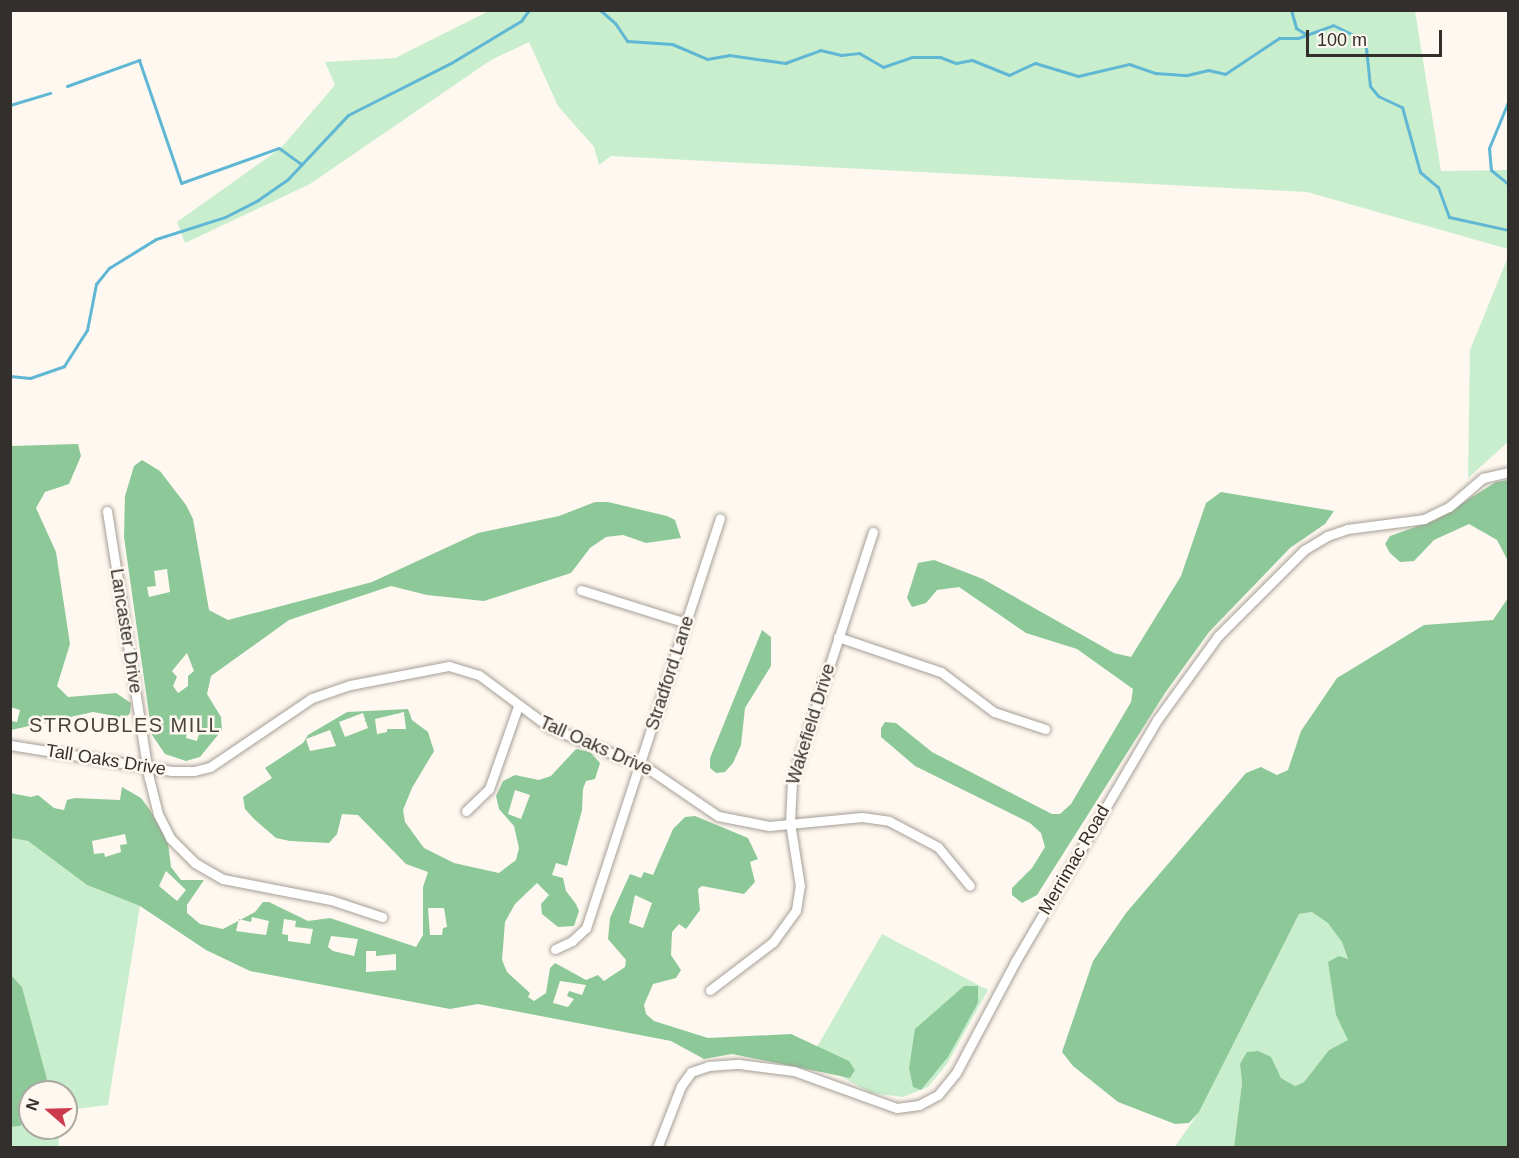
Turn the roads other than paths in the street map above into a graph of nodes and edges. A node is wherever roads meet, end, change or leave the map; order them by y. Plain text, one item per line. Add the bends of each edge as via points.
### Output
1 (1509, 472) edge
2 (107, 511) dead end
3 (720, 518) dead end
4 (873, 532) dead end
5 (581, 590) dead end
6 (686, 623) junction
7 (838, 637) junction
8 (518, 706) junction
9 (1045, 729) dead end
10 (10, 745) edge
11 (640, 765) junction
12 (147, 766) junction
13 (466, 811) dead end
14 (790, 823) junction
15 (970, 886) dead end
16 (382, 916) dead end
17 (555, 949) dead end
18 (710, 990) dead end
19 (657, 1148) edge

1 - 19 street, Merrimac Road via 1483,478 1449,507 1424,519 1347,529 1327,536 1304,550 1218,636 1157,720 1027,941 956,1073 938,1095 919,1105 897,1108 794,1071 738,1064 708,1066 691,1072 681,1086
2 - 12 street, Lancaster Drive
3 - 6 street, Stradford Lane
4 - 7 street, Wakefield Drive
5 - 6 street
6 - 11 street, Stradford Lane
7 - 9 street via 941,672 994,712
7 - 14 street, Wakefield Drive via 794,770
8 - 11 street, Tall Oaks Drive via 549,727
8 - 12 street, Tall Oaks Drive via 472,672 434,667 312,698 210,767 180,772
8 - 13 street via 489,789
10 - 12 street, Tall Oaks Drive
11 - 14 street, Tall Oaks Drive via 717,816 756,825
11 - 17 street, Stradford Lane via 586,928
12 - 16 street, Lancaster Drive via 164,827 185,855 205,870 235,883 331,900
14 - 15 street, Tall Oaks Drive via 862,817 898,824 942,851
14 - 18 street, Wakefield Drive via 800,886 792,920 773,942

